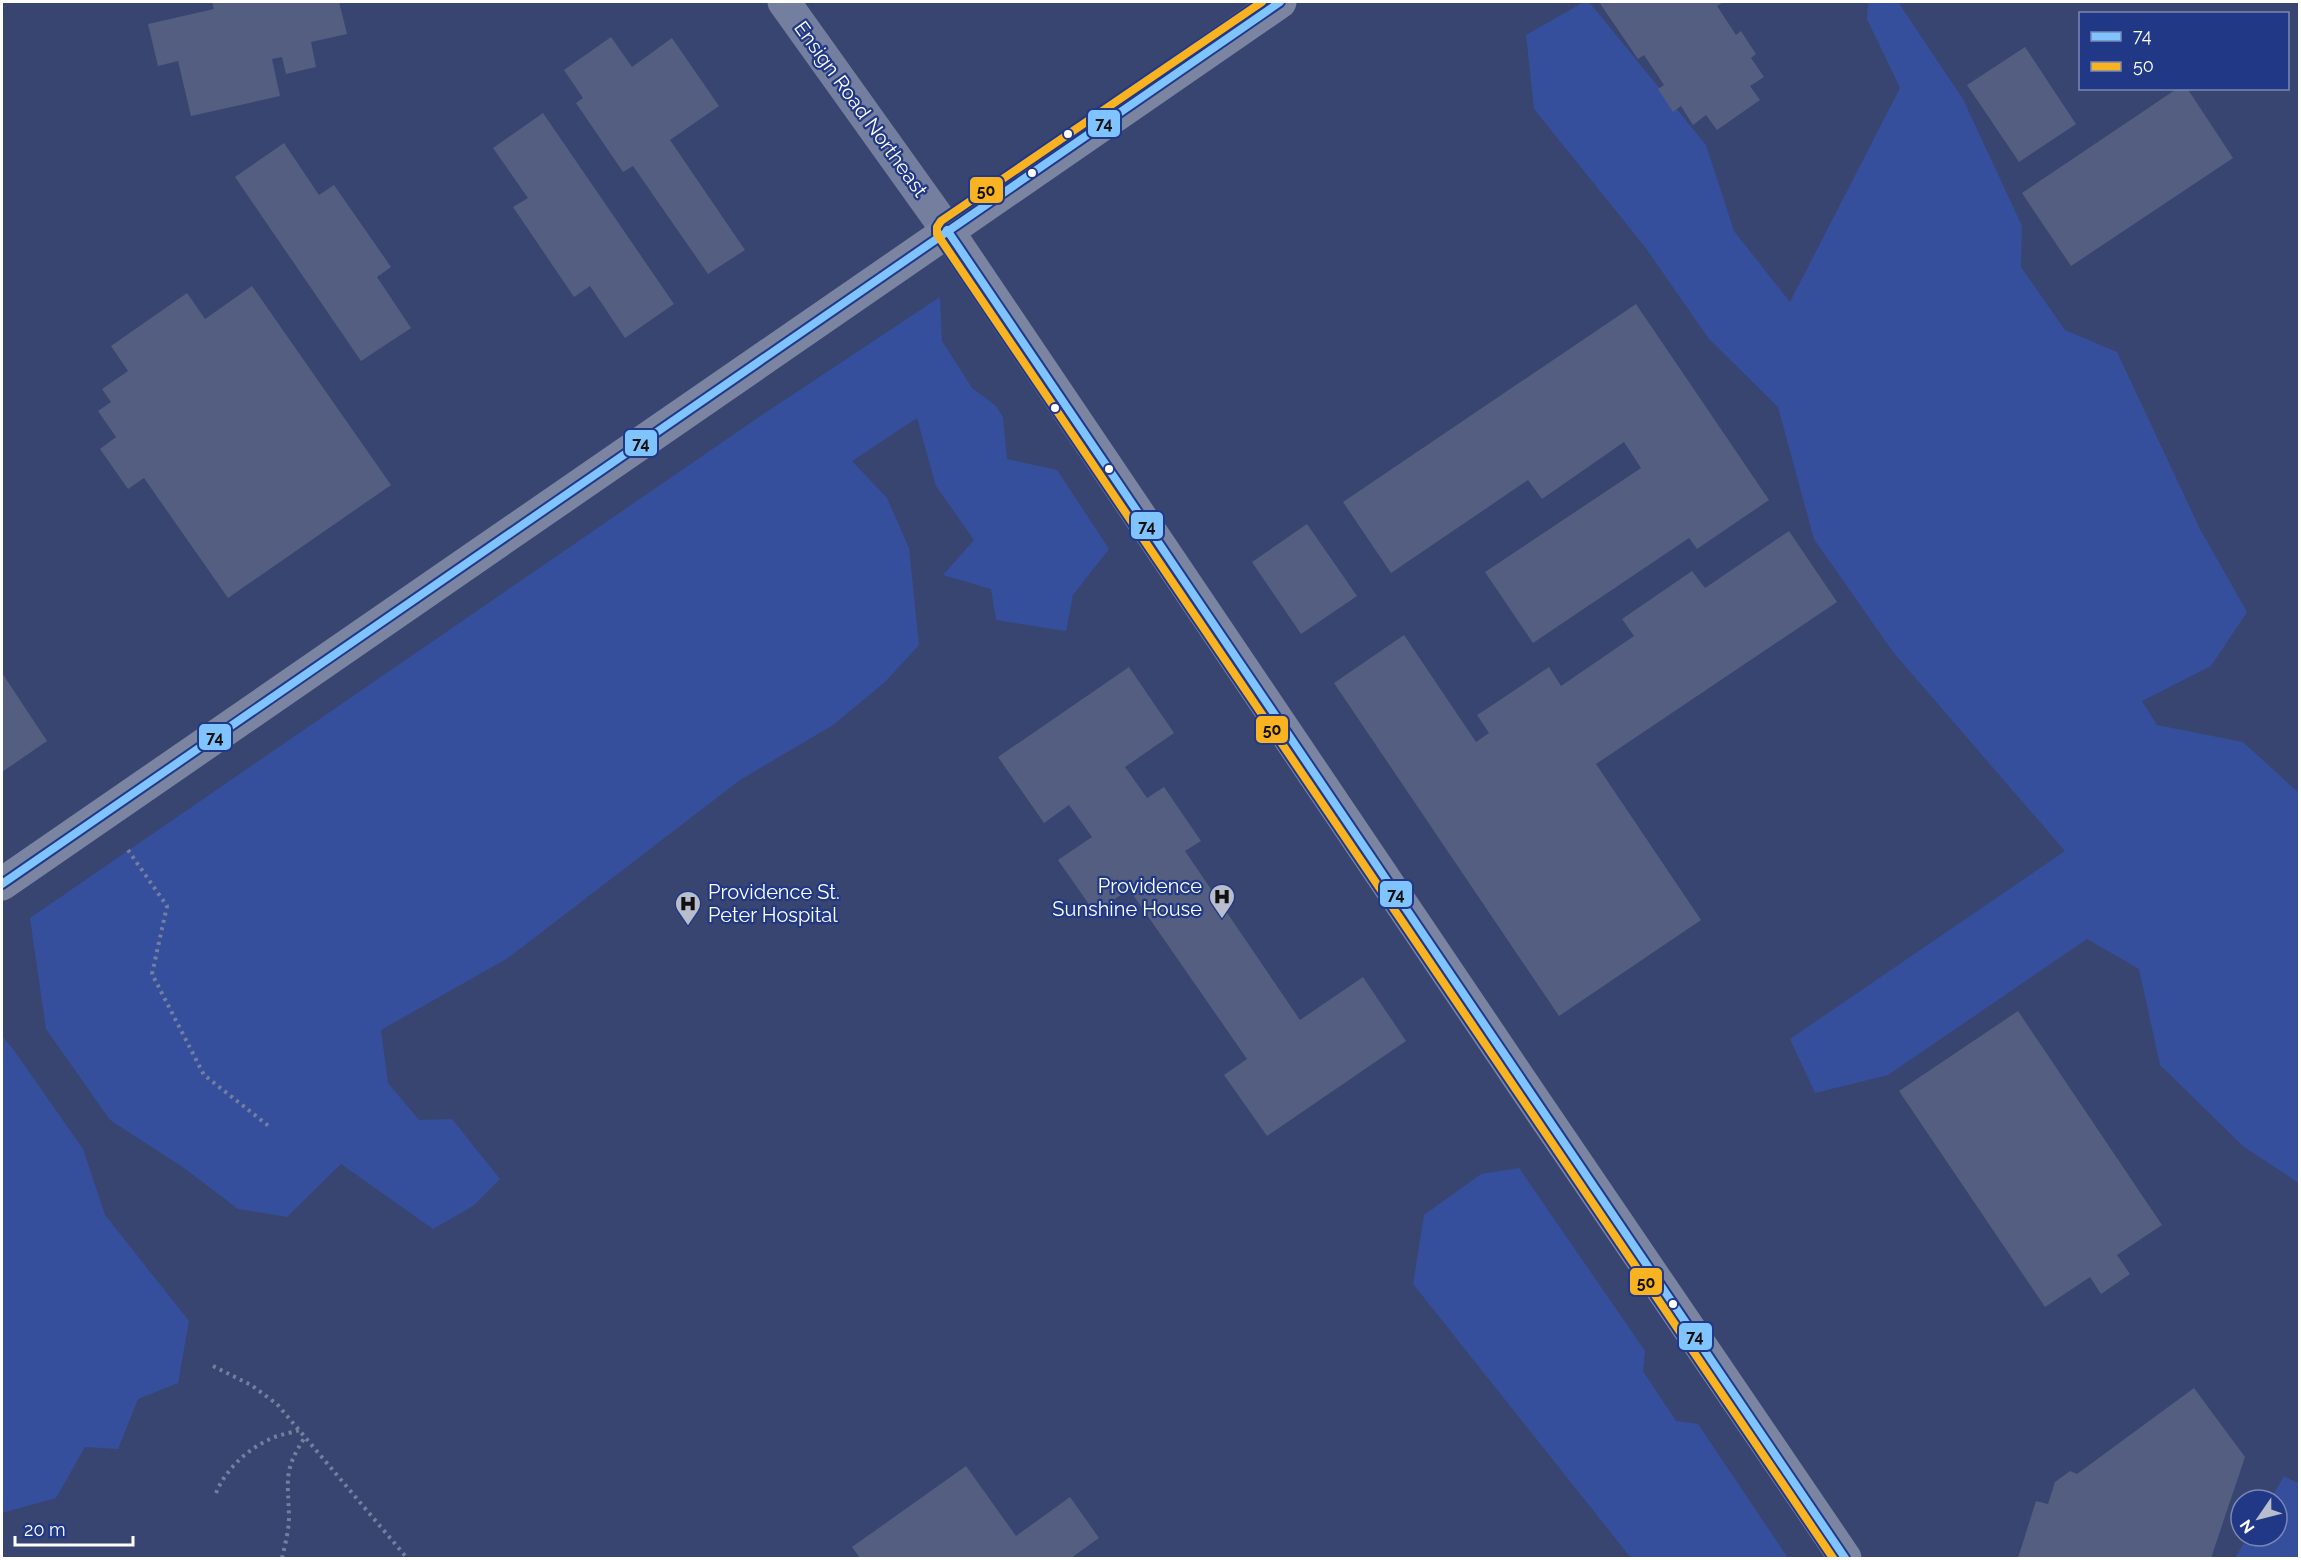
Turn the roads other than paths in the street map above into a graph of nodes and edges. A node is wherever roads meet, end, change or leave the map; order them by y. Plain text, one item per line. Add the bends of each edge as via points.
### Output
1 (784, 2) edge
2 (1280, 2) edge
3 (947, 230) junction
4 (2, 884) edge
5 (1845, 1558) edge

1 - 3 street, Ensign Road Northeast
2 - 3 street
3 - 4 street
3 - 5 street, Ensign Road Northeast

